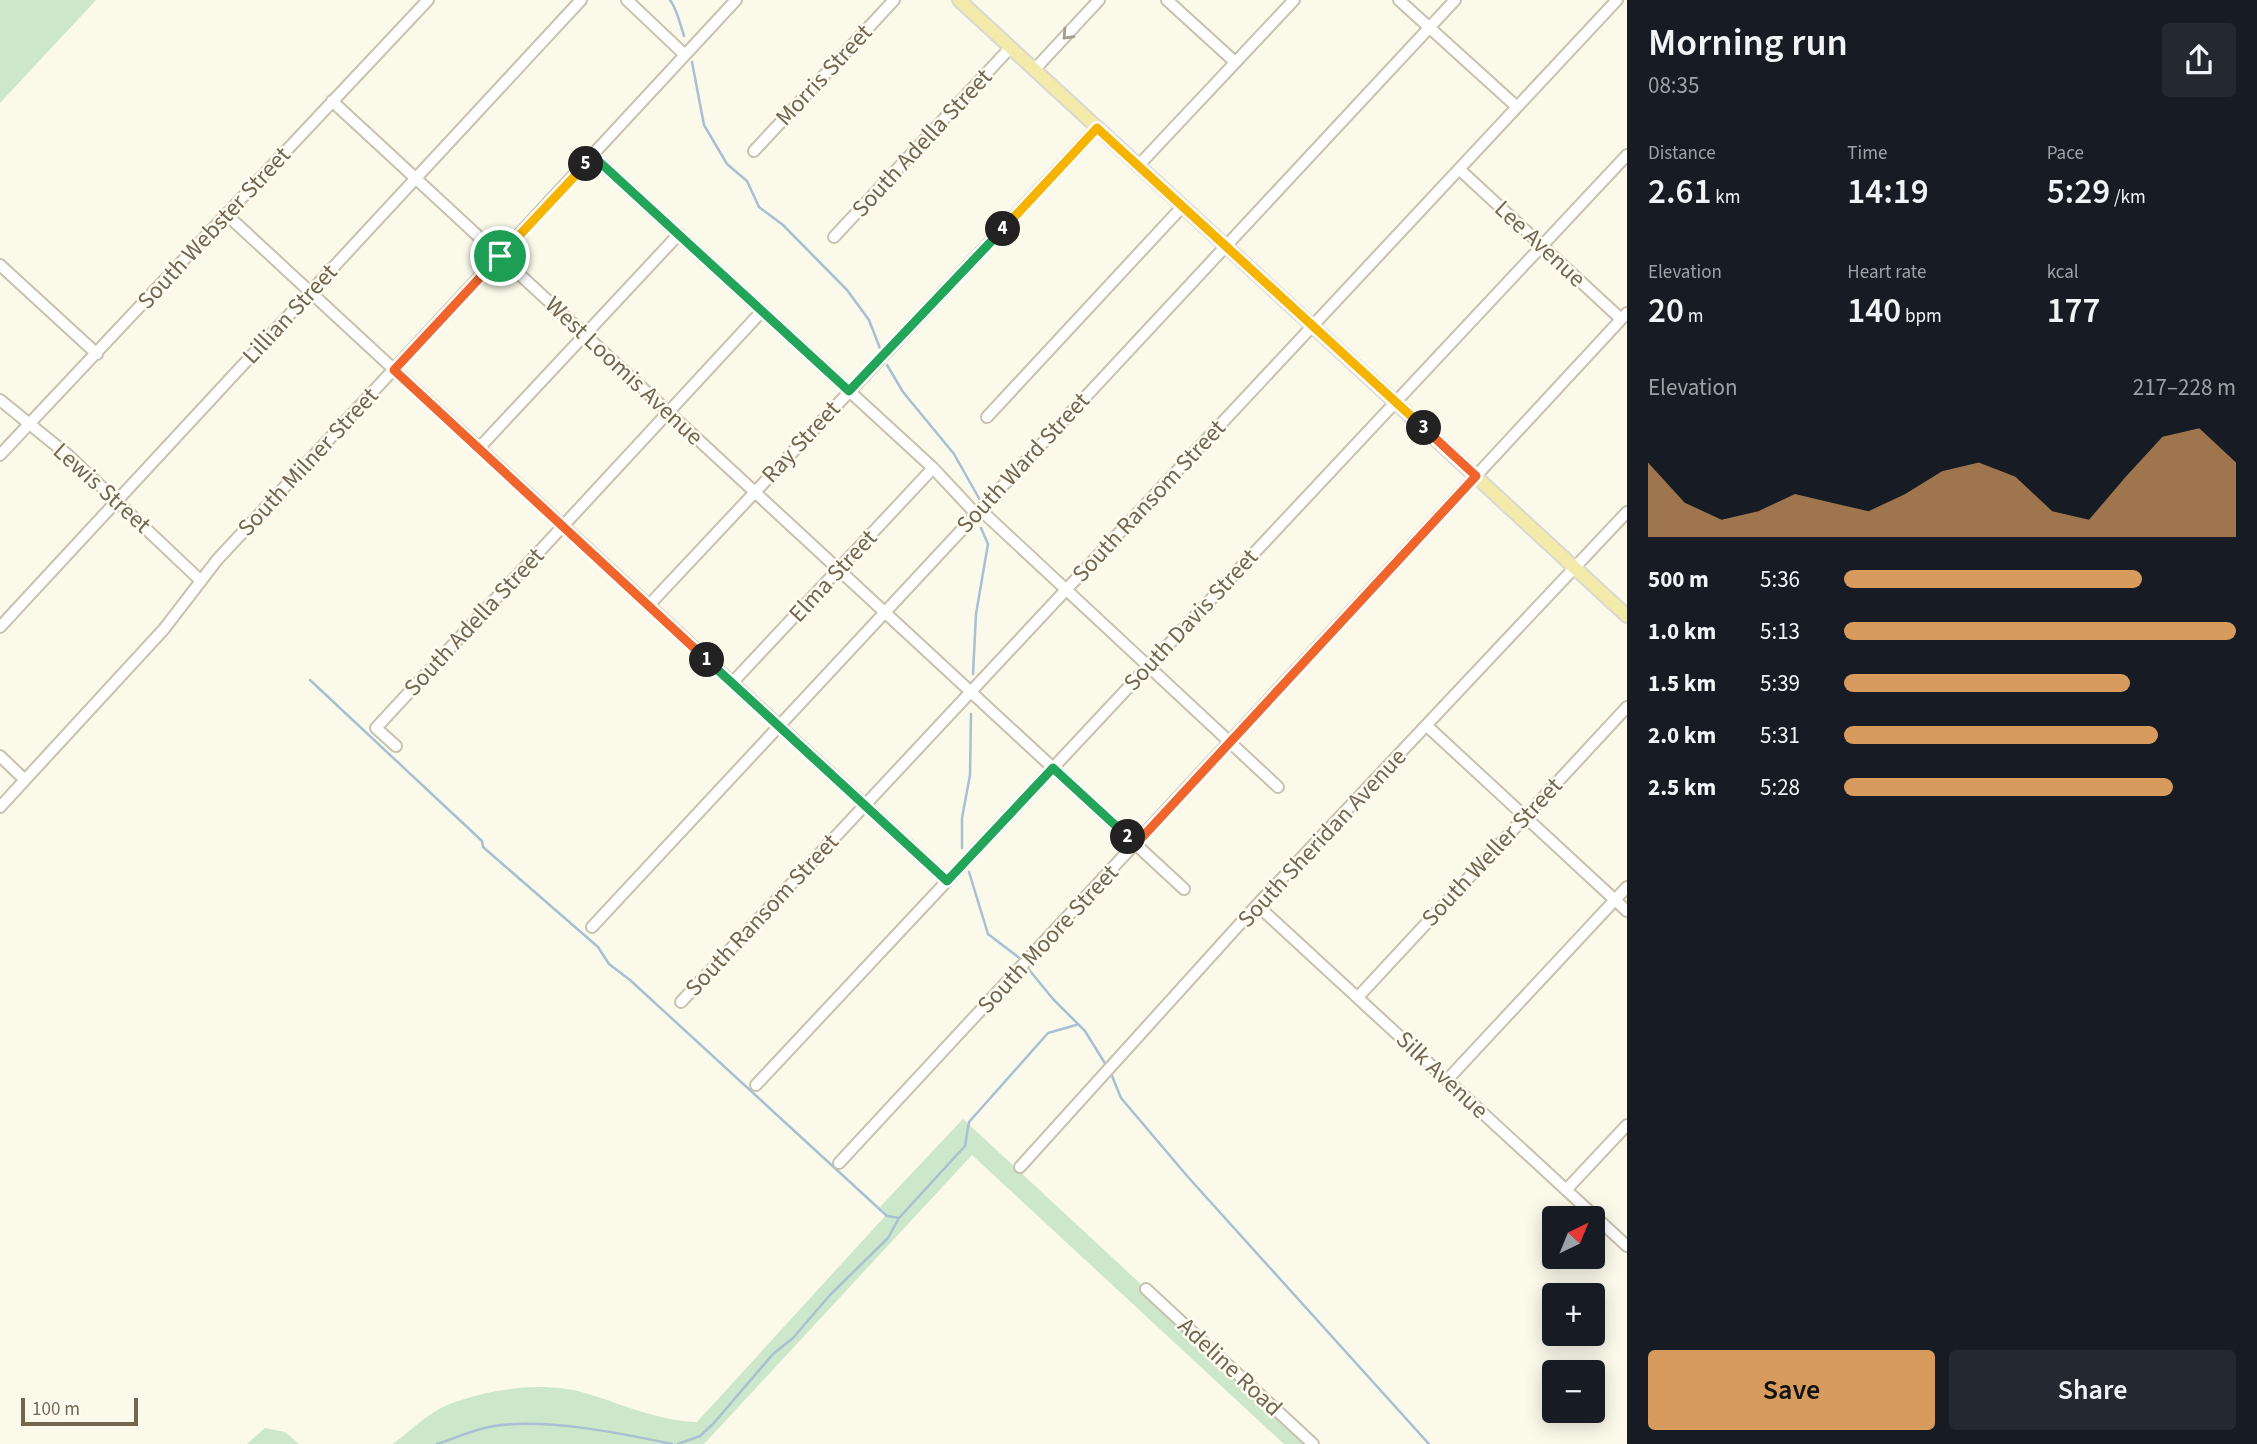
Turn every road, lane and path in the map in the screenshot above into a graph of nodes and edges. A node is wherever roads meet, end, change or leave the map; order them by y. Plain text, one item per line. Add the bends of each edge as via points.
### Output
1 (428, 0) edge
2 (580, 0) edge
3 (627, 0) edge
4 (736, 0) edge
5 (894, 0) edge
6 (959, 0) edge
7 (1099, 0) edge
8 (1167, 0) edge
9 (1294, 0) edge
10 (1399, 0) edge
11 (1455, 0) edge
12 (1617, 0) edge
13 (1429, 27) junction
14 (1010, 48) junction
15 (685, 55) junction
16 (1235, 62) junction
17 (1034, 70) junction
18 (332, 101) junction
19 (1517, 107) junction
20 (1097, 128) junction
21 (754, 151) dead end
22 (1627, 155) edge
23 (593, 156) junction
24 (1138, 166) junction
25 (1459, 169) junction
26 (416, 178) junction
27 (1182, 207) junction
28 (227, 215) junction
29 (679, 234) junction
30 (834, 237) dead end
31 (1226, 245) junction
32 (1542, 246) junction
33 (500, 256) junction
34 (0, 265) edge
35 (310, 292) junction
36 (762, 311) junction
37 (1624, 316) edge
38 (1313, 325) junction
39 (585, 334) junction
40 (97, 354) junction
41 (394, 370) junction
42 (849, 391) junction
43 (0, 400) edge
44 (1396, 402) junction
45 (669, 412) junction
46 (987, 417) dead end
47 (30, 425) junction
48 (479, 448) junction
49 (0, 455) edge
50 (933, 468) junction
51 (1476, 476) junction
52 (755, 491) junction
53 (117, 501) junction
54 (980, 510) junction
55 (1627, 512) edge
56 (563, 526) junction
57 (1575, 568) junction
58 (839, 569) junction
59 (200, 580) junction
60 (1066, 589) junction
61 (649, 605) junction
62 (885, 612) junction
63 (1627, 616) edge
64 (0, 627) edge
65 (1148, 666) junction
66 (732, 683) junction
67 (971, 691) junction
68 (1627, 707) edge
69 (779, 725) junction
70 (1427, 726) junction
71 (1230, 742) junction
72 (396, 746) dead end
73 (0, 756) edge
74 (1053, 768) junction
75 (26, 779) junction
76 (1278, 788) dead end
77 (866, 805) junction
78 (0, 807) edge
79 (1525, 817) junction
80 (1136, 844) junction
81 (947, 881) junction
82 (1627, 887) edge
83 (1184, 888) dead end
84 (1615, 900) junction
85 (1257, 905) junction
86 (1627, 911) edge
87 (592, 927) dead end
88 (1358, 997) junction
89 (681, 1002) dead end
90 (1447, 1080) junction
91 (756, 1085) dead end
92 (1627, 1125) edge
93 (839, 1163) dead end
94 (1020, 1167) dead end
95 (1566, 1190) junction
96 (1627, 1246) edge
97 (1146, 1289) dead end
98 (1313, 1444) edge

1 - 18 street, South Webster Street
2 - 26 street, Lillian Street
3 - 15 street
4 - 15 street, South Milner Street
5 - 21 street, Morris Street
6 - 14 main road
7 -> 17 street
8 - 16 street
9 - 16 street
10 - 13 street
11 - 13 street, South Ward Street
12 - 19 street, South Ransom Street
13 - 19 street
13 - 31 street, South Ward Street
14 - 17 main road
14 - 30 street, South Adella Street
15 - 23 street, South Milner Street
16 - 24 street
17 - 20 main road
18 - 26 street, West Loomis Avenue
18 - 28 street, South Webster Street
19 - 25 street, South Ransom Street
20 - 24 main road
20 - 42 street, Ray Street
22 - 32 street, South Davis Street
23 - 29 street
23 - 33 street, South Milner Street
24 - 27 main road
25 - 32 street, Lee Avenue
25 - 38 street, South Ransom Street
26 - 33 street, West Loomis Avenue
26 - 35 street, Lillian Street
27 - 31 main road
27 - 46 street
28 - 35 street
28 - 40 street, South Webster Street
29 - 36 street
29 - 39 street
31 - 38 main road
31 - 54 street, South Ward Street
32 - 37 street, Lee Avenue
32 - 44 street, South Davis Street
33 - 39 street, West Loomis Avenue
33 - 41 street, South Milner Street
34 - 40 street
35 - 41 street
35 - 53 street, Lillian Street
36 - 42 street
36 - 45 street, South Adella Street
37 - 51 street, South Moore Street
38 - 44 main road
38 - 60 street, South Ransom Street
39 - 45 street, West Loomis Avenue
39 - 48 street
40 - 47 street, South Webster Street
41 - 48 street
41 - 59 street, South Milner Street
42 - 50 street
42 - 52 street, Ray Street
43 - 47 street, Lewis Street
44 - 51 main road
44 - 65 street, South Davis Street
45 - 52 street, West Loomis Avenue
45 - 56 street, South Adella Street
47 - 49 street, South Webster Street
47 - 53 street, Lewis Street
48 - 56 street
50 - 54 street
50 - 58 street, Elma Street
51 - 57 main road
51 - 71 street, South Moore Street
52 - 58 street, West Loomis Avenue
52 - 61 street, Ray Street
53 - 59 street, Lewis Street
53 - 64 street, Lillian Street
54 - 60 street
54 - 62 street, South Ward Street
55 - 57 street, South Sheridan Avenue
56 - 61 street
56 - 72 street, South Adella Street via 376,728
57 - 63 main road
57 - 70 street, South Sheridan Avenue
58 - 62 street, West Loomis Avenue
58 - 66 street, Elma Street
59 - 75 street, South Milner Street via 164,629
60 - 65 street
60 - 67 street, South Ransom Street
61 - 66 street
62 - 67 street, West Loomis Avenue
62 - 69 street, South Ward Street
65 - 71 street
65 - 74 street, South Davis Street
66 - 69 street
67 - 74 street, West Loomis Avenue
67 - 77 street, South Ransom Street
68 - 79 street, South Weller Street
69 - 77 street
69 - 87 street, South Ward Street
70 - 79 street
70 - 85 street, South Sheridan Avenue
71 - 76 street
71 - 80 street, South Moore Street
73 - 75 street
74 - 80 street, West Loomis Avenue
74 - 81 street, South Davis Street
75 - 78 street, South Milner Street
77 - 81 street
77 - 89 street, South Ransom Street
79 - 84 street
79 - 88 street, South Weller Street
80 - 83 street, West Loomis Avenue
80 - 93 street, South Moore Street
81 - 91 street, South Davis Street
82 - 84 street
84 - 86 street
84 - 90 street
85 - 88 street, Silk Avenue
85 - 94 street, South Sheridan Avenue
88 - 90 street, Silk Avenue
90 - 95 street, Silk Avenue
92 - 95 street
95 - 96 street, Silk Avenue
97 - 98 street, Adeline Road

